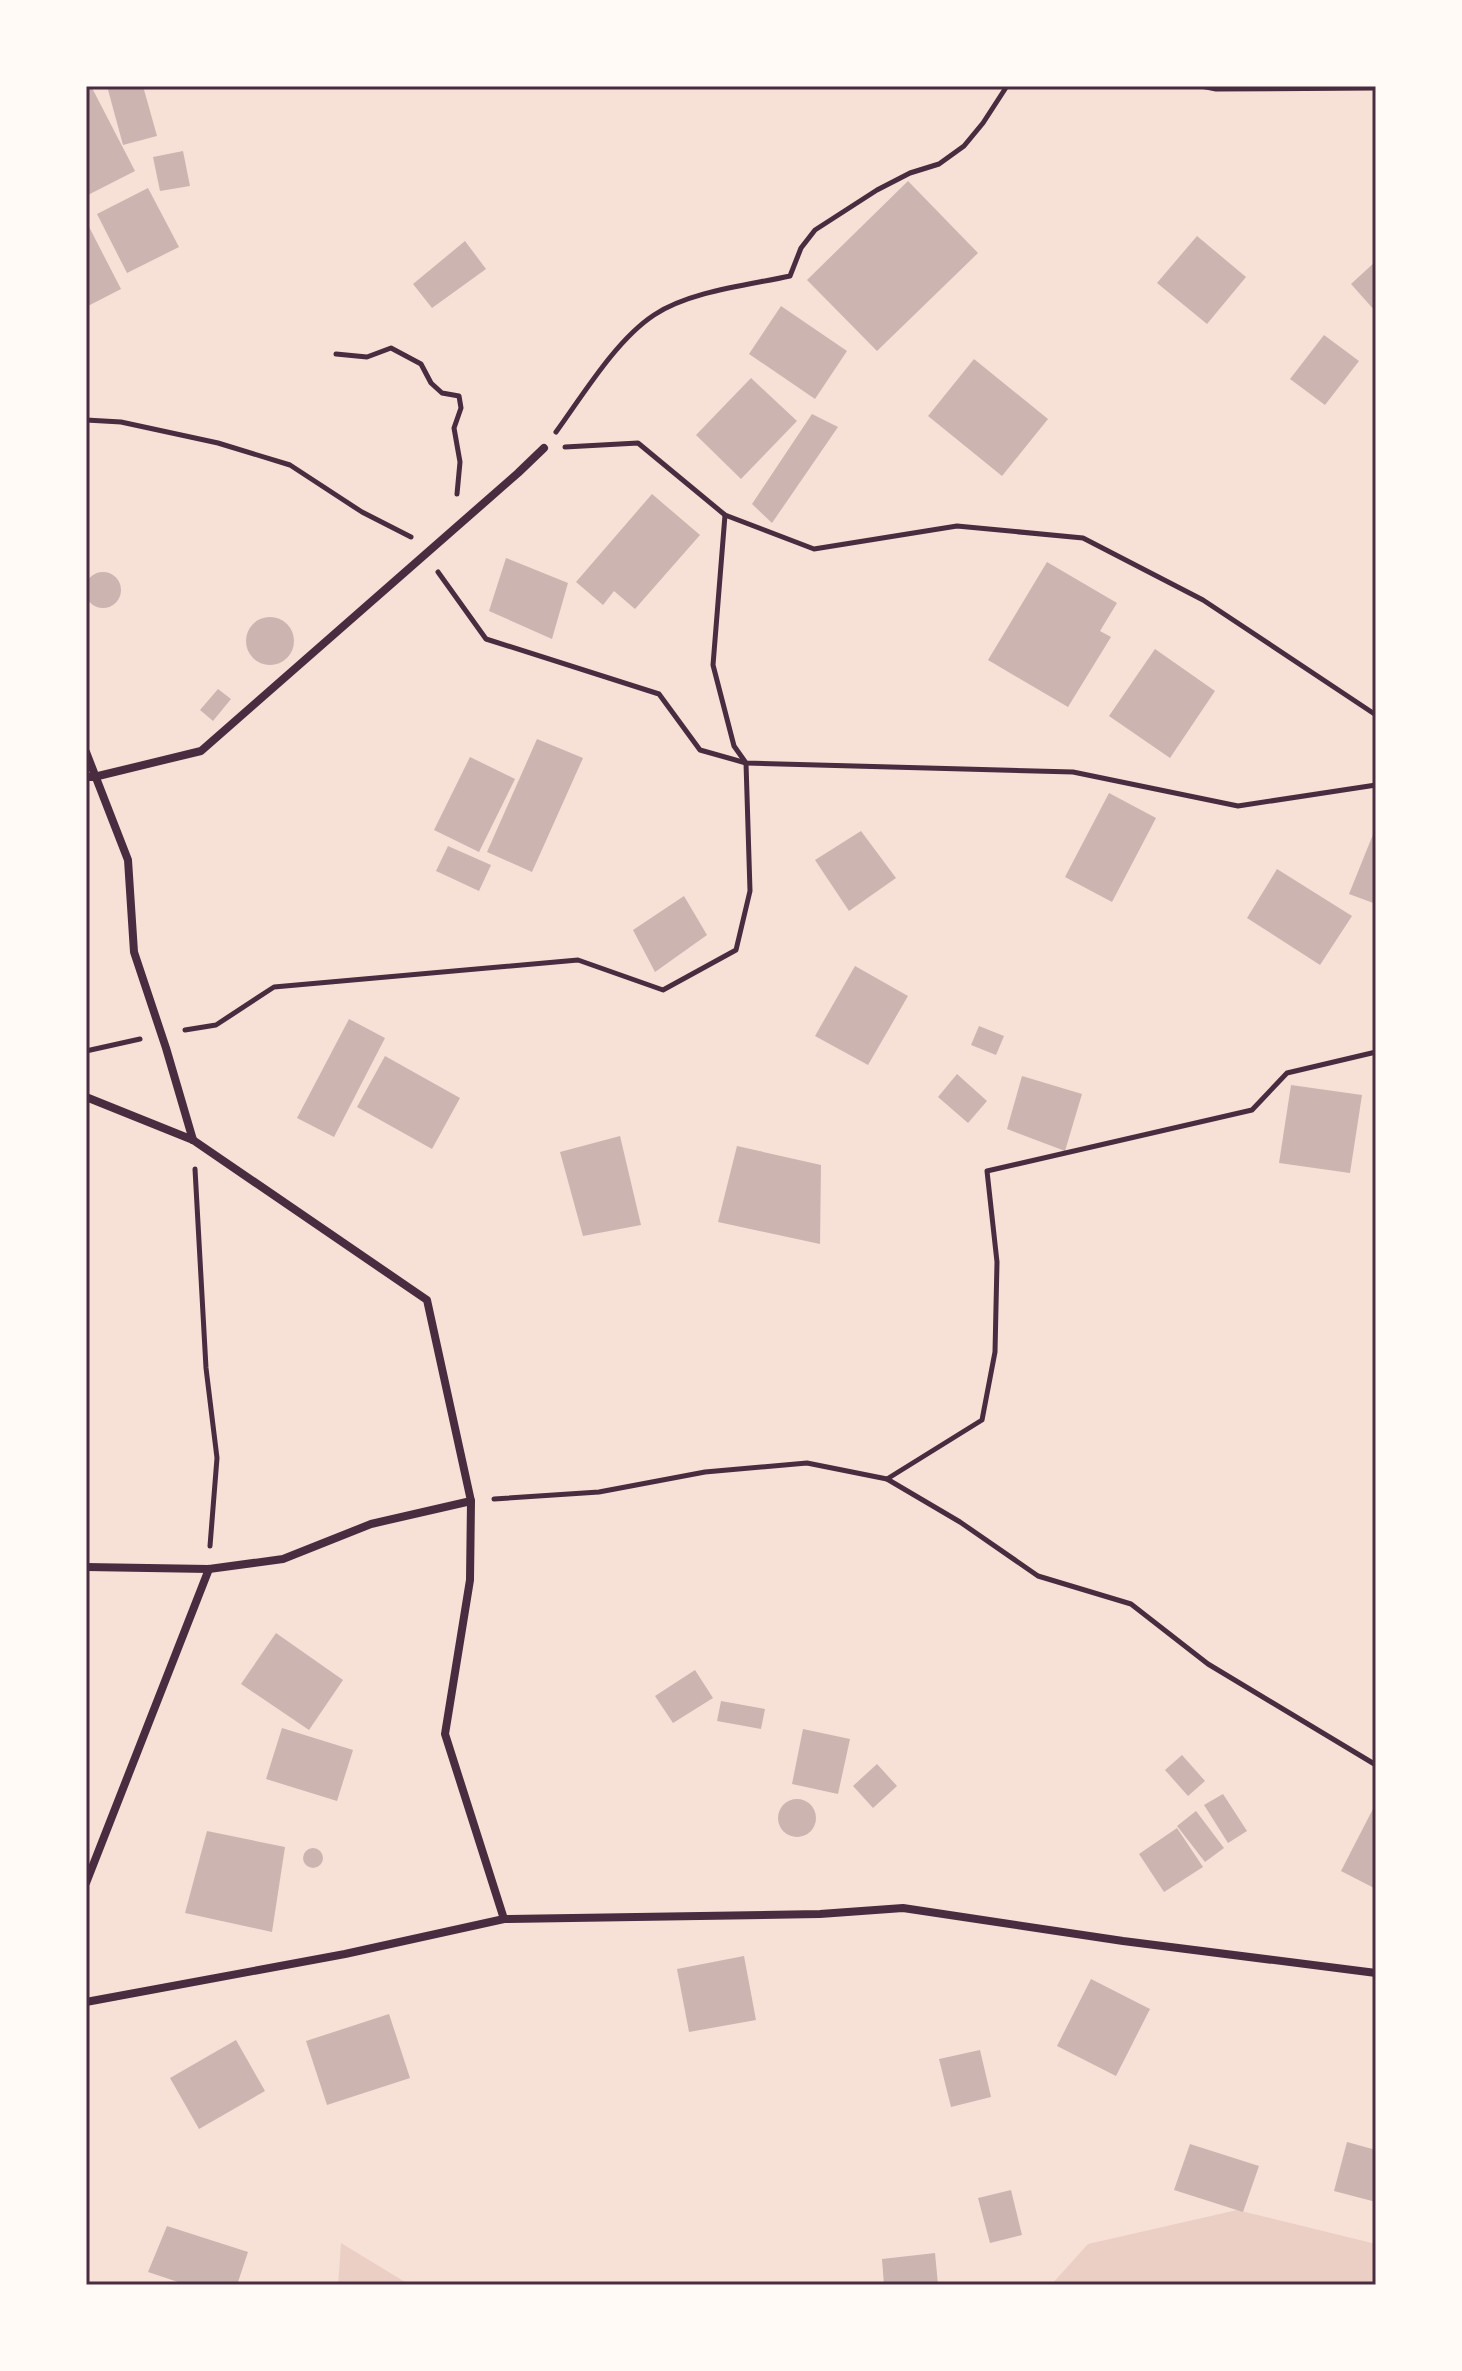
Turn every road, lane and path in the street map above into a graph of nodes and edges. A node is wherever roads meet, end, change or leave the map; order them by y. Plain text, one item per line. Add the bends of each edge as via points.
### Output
1 (1007, 86) edge
2 (1201, 86) edge
3 (1376, 88) edge
4 (336, 354) dead end
5 (86, 420) edge
6 (544, 448) junction
7 (725, 515) junction
8 (456, 526) junction
9 (428, 550) junction
10 (1376, 715) edge
11 (86, 752) edge
12 (746, 763) junction
13 (90, 777) edge
14 (1376, 785) edge
15 (161, 1034) junction
16 (86, 1051) edge
17 (1376, 1052) edge
18 (86, 1097) edge
19 (193, 1140) junction
20 (887, 1479) junction
21 (471, 1501) junction
22 (86, 1567) edge
23 (209, 1569) junction
24 (1376, 1765) edge
25 (86, 1883) edge
26 (504, 1919) junction
27 (1376, 1973) edge
28 (86, 2002) edge

1 - 6 path via 964,146 939,164 877,190 815,230 790,276 656,313 636,329
2 - 3 path
4 - 8 path via 367,357 391,348 421,364 442,393 459,396 454,428 460,462
5 - 9 path via 121,422 218,443 290,465
6 - 7 path via 638,443
6 - 8 street
7 - 10 path via 814,549 957,526 1083,538 1203,600
7 - 12 path via 713,665 734,746
8 - 9 street
9 - 12 path via 486,639 659,694 700,750
9 - 13 street via 201,751
11 - 13 street
12 - 14 path via 1073,772 1238,806
12 - 15 path via 750,891 736,950 663,990 578,960 274,987 216,1025
13 - 15 street via 128,860 134,952
15 - 16 path
15 - 19 street
17 - 20 path via 1287,1073 1252,1110 987,1171 997,1262 995,1352 982,1420
18 - 19 street
19 - 21 street via 427,1300
19 - 23 path via 206,1368 217,1458
20 - 21 path via 807,1463 705,1472 599,1492
20 - 24 path via 1038,1576 1131,1604 1208,1664
21 - 23 street via 371,1524 283,1559
21 - 26 street via 470,1580 445,1734
22 - 23 street
23 - 25 street
26 - 27 street via 903,1908
26 - 28 street

